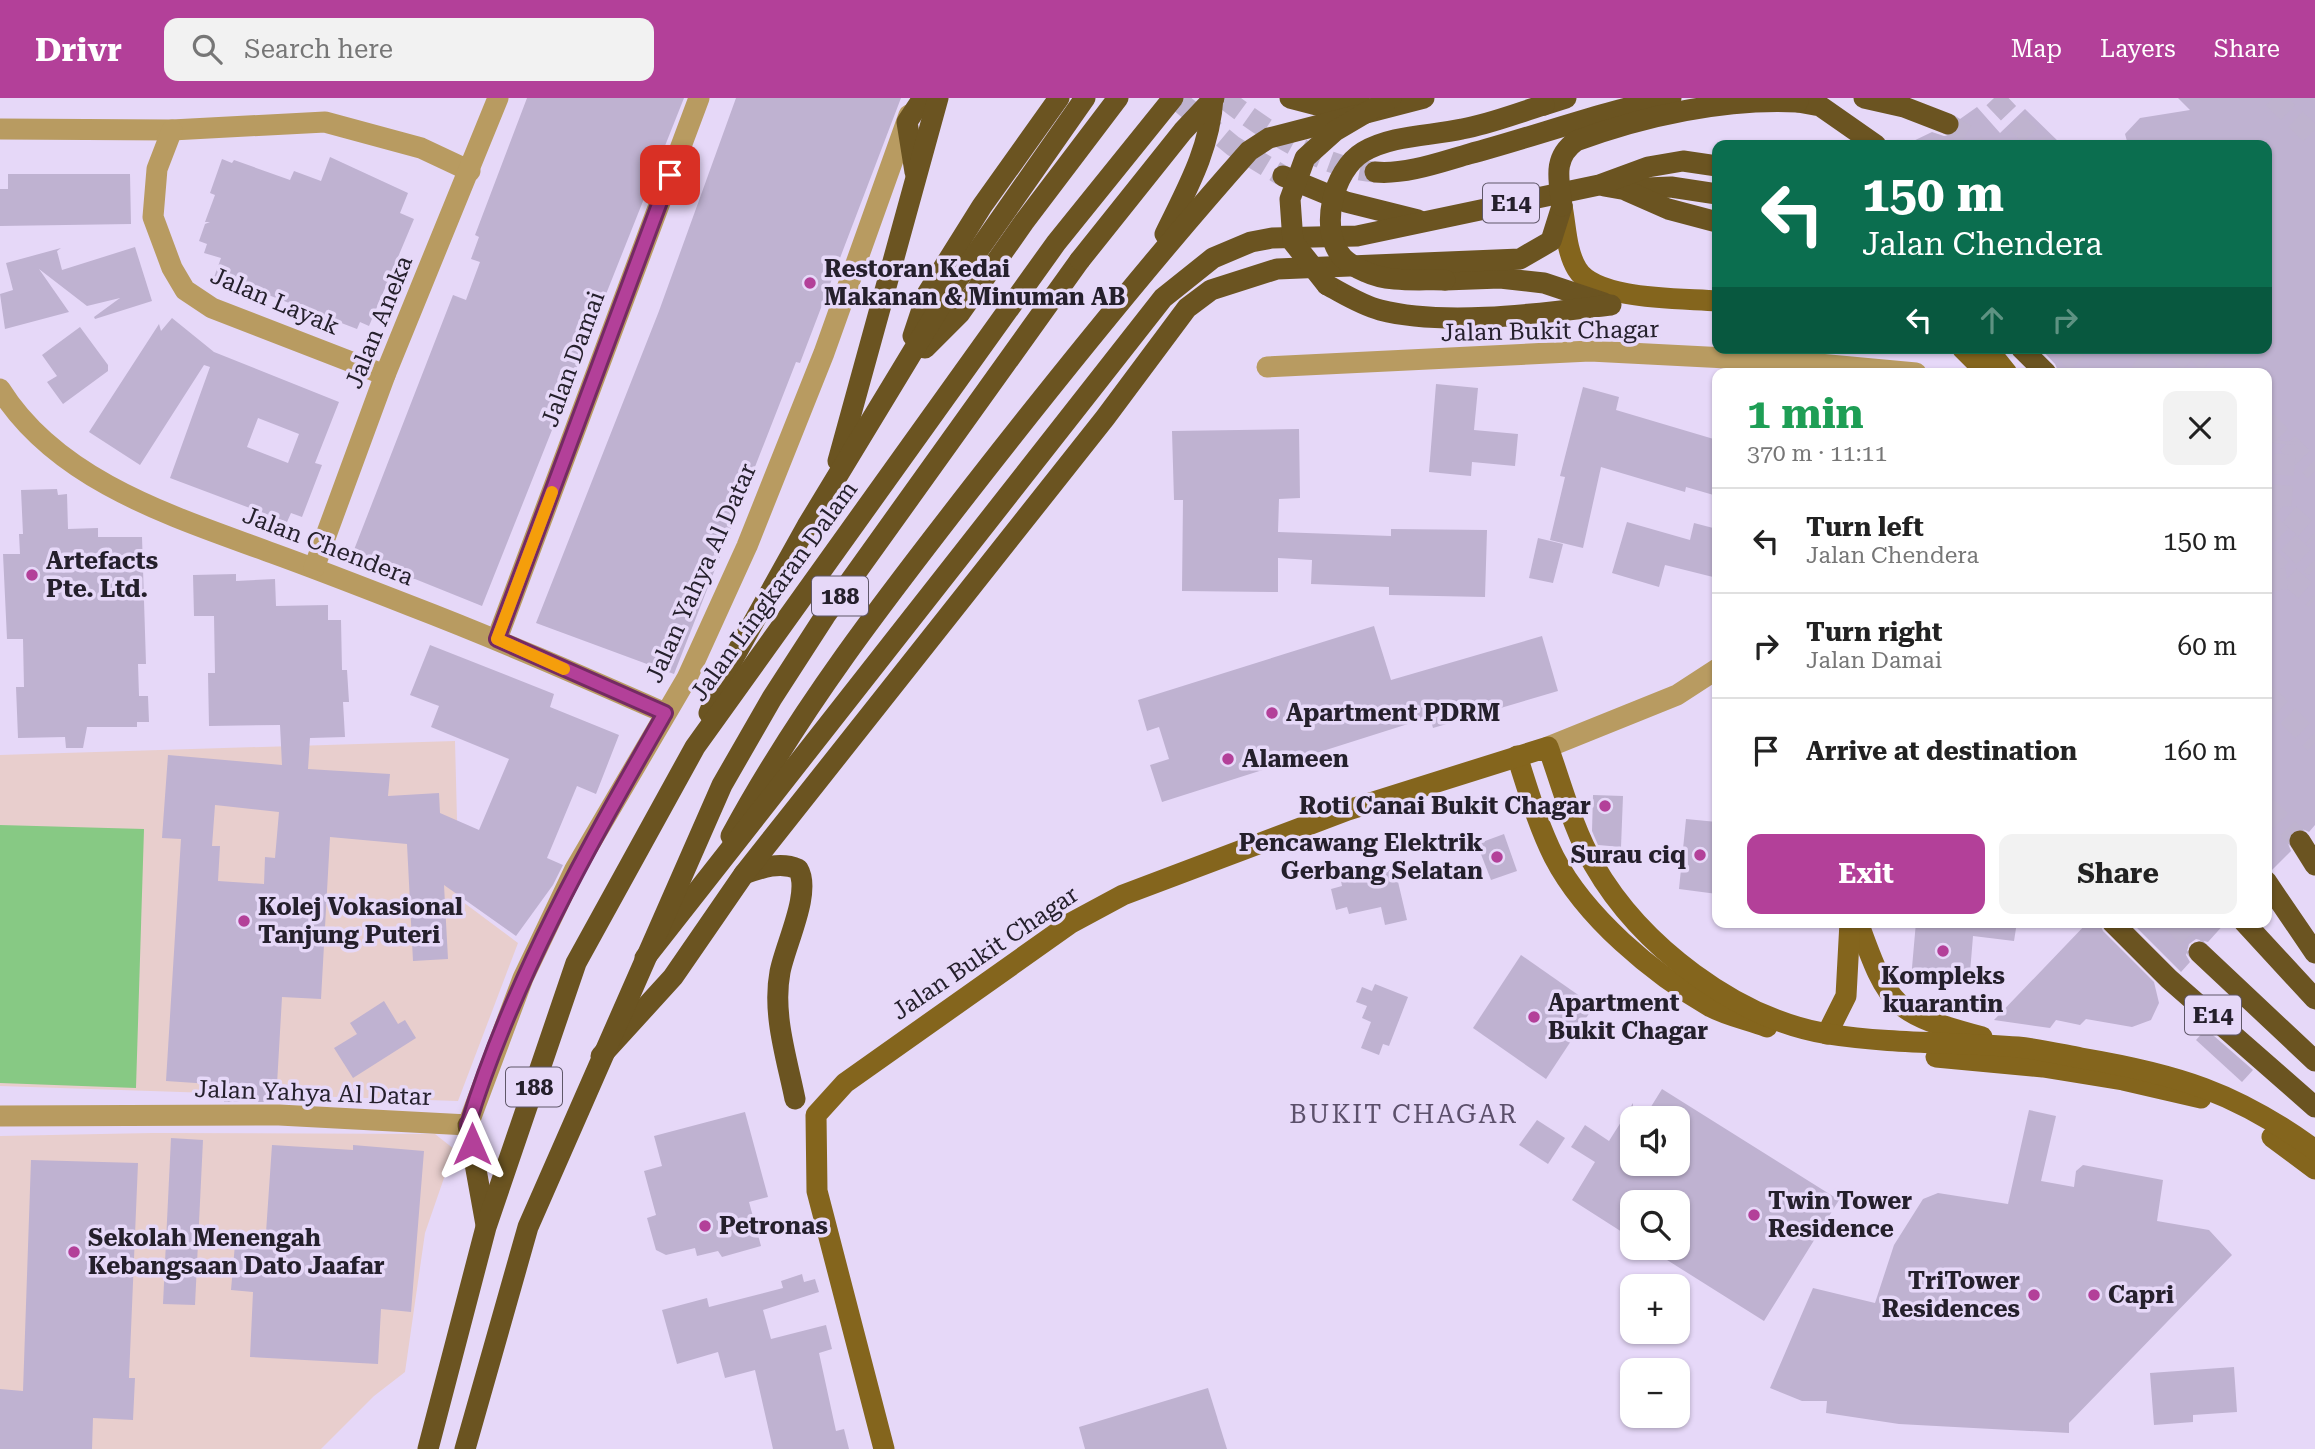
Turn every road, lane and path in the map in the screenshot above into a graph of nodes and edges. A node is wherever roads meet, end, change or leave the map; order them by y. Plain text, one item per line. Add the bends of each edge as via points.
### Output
1 (498, 98) edge
2 (699, 98) edge
3 (915, 98) edge
4 (923, 98) edge
5 (938, 98) edge
6 (1059, 98) edge
7 (1085, 98) edge
8 (1118, 98) edge
9 (1173, 98) edge
10 (1214, 98) edge
11 (1290, 98) edge
12 (1424, 98) edge
13 (1566, 98) edge
14 (1671, 98) edge
15 (1830, 98) edge
16 (1864, 98) edge
17 (1924, 98) edge
18 (1394, 101) edge
19 (907, 122) junction
20 (0, 129) edge
21 (172, 130) junction
22 (1871, 140) edge
23 (1874, 140) edge
24 (1712, 165) edge
25 (470, 171) junction
26 (1375, 172) tunnel mouth
27 (1283, 176) tunnel mouth
28 (916, 181) junction
29 (1599, 185) junction
30 (1621, 189) junction
31 (1712, 193) edge
32 (1562, 206) junction
33 (1424, 221) junction
34 (1712, 221) edge
35 (1153, 258) junction
36 (1712, 301) edge
37 (1611, 305) junction
38 (1712, 315) edge
39 (1968, 354) edge
40 (1992, 354) edge
41 (2027, 354) edge
42 (1268, 367) dead end
43 (1844, 368) edge
44 (1982, 368) edge
45 (2003, 368) edge
46 (2041, 368) edge
47 (901, 371) junction
48 (385, 375) junction
49 (4, 405) edge
50 (831, 486) junction
51 (314, 568) junction
52 (497, 639) junction
53 (1712, 672) edge
54 (665, 713) junction
55 (695, 747) junction
56 (1548, 747) junction
57 (1517, 756) junction
58 (2300, 841) tunnel mouth
59 (2315, 865) edge
60 (744, 874) junction
61 (701, 890) junction
62 (2272, 890) edge
63 (1850, 928) edge
64 (1860, 928) edge
65 (2118, 928) edge
66 (2250, 928) edge
67 (2199, 952) tunnel mouth
68 (2315, 953) edge
69 (645, 958) junction
70 (1846, 996) junction
71 (2315, 999) edge
72 (1827, 1034) junction
73 (1866, 1044) junction
74 (2020, 1047) junction
75 (601, 1056) junction
76 (2315, 1061) edge
77 (795, 1099) dead end
78 (2315, 1107) edge
79 (0, 1116) edge
80 (468, 1125) junction
81 (2315, 1150) edge
82 (2315, 1169) edge
83 (486, 1227) junction
84 (428, 1449) edge
85 (465, 1449) edge
86 (884, 1449) edge

1 - 25 street, Jalan Aneka
2 - 52 street, Jalan Damai
3 - 19 street, Jalan Yahya Al Datar
4 - 19 highway
5 - 28 highway
6 - 47 highway via 982,206 927,294
7 - 47 highway via 947,295
8 - 47 highway via 960,313
9 - 55 highway, Jalan Lingkaran Dalam / 188 via 1056,243
10 - 35 highway via 1203,156
10 - 69 highway, 188, bridge via 1080,260 825,616 722,785
11 - 18 highway via 1317,105
12 - 18 highway
13 - 37 highway, bridge via 1463,129 1397,140 1362,152 1336,188 1331,211 1334,239 1343,257 1367,273 1397,279 1500,278 1544,283
14 - 26 highway via 1438,163
15 - 23 highway via 1841,102
16 - 17 highway via 1948,124
18 - 35 highway via 1269,138 1249,150
18 - 37 highway, bridge via 1335,131 1305,159 1290,199 1293,242 1327,285 1381,310 1444,316 1523,315
19 - 28 highway
19 - 54 street, Jalan Yahya Al Datar via 824,353 747,546 687,678
20 - 21 street
21 - 25 street via 325,122 421,148
21 - 48 street, Jalan Layak via 157,169 153,217 185,290 212,308
22 - 32 highway, bridge via 1820,106 1798,102 1776,100 1695,110 1576,141 1562,153 1558,167
24 - 29 highway, E14 via 1683,161 1648,167
25 - 48 street, Jalan Aneka
27 - 33 highway via 1346,202
28 - 50 highway
29 - 30 highway, E14
29 - 33 highway, E14
30 - 31 highway, E14 via 1671,187
30 - 34 highway, E14
32 - 36 main road via 1578,272 1600,287 1633,295
32 - 60 highway via 1551,241 1520,259 1277,270 1212,290 1187,309
33 - 61 highway via 1357,236 1251,242 1213,258 1163,298
35 - 61 highway via 855,637 755,792
37 - 38 main road
39 - 44 main road
40 - 45 main road
41 - 46 highway
42 - 43 street, Jalan Bukit Chagar via 1615,352
47 - 50 highway
48 - 51 street, Jalan Aneka
49 - 51 street, Jalan Chendera via 93,476 171,516
50 - 55 highway via 728,668
51 - 52 street, Jalan Chendera
52 - 54 street, Jalan Chendera
53 - 56 street, Jalan Bukit Chagar via 1677,695
54 - 80 street, Jalan Yahya Al Datar via 575,869 528,966
55 - 83 highway, Jalan Lingkaran Dalam / 188 via 576,962
56 - 57 main road, Jalan Bukit Chagar
56 - 72 main road via 1594,866 1652,939 1711,985 1786,1022
57 - 73 main road via 1540,826 1571,886 1634,952 1712,1007 1825,1045
57 - 86 main road, Jalan Bukit Chagar via 1348,810 1123,895 1070,923 845,1083 817,1115 817,1191
58 - 59 highway
60 - 75 highway via 673,977
60 - 77 highway via 783,865 797,869 802,876 803,891 779,974 779,1023
61 - 69 highway
62 - 68 highway
63 - 70 main road
64 - 74 main road via 1883,986 1913,1016
65 - 78 highway, E14
66 - 71 highway
67 - 76 highway, E14
69 - 75 highway, 188
70 - 72 main road
70 - 73 main road
72 - 73 main road
73 - 74 main road
73 - 82 main road via 2043,1067 2195,1096 2240,1116
74 - 81 main road via 2177,1076 2255,1111
75 - 85 highway, 188 via 528,1227
79 - 80 street, Jalan Yahya Al Datar via 279,1115
80 - 83 highway
83 - 84 highway, Jalan Lingkaran Dalam / 188

